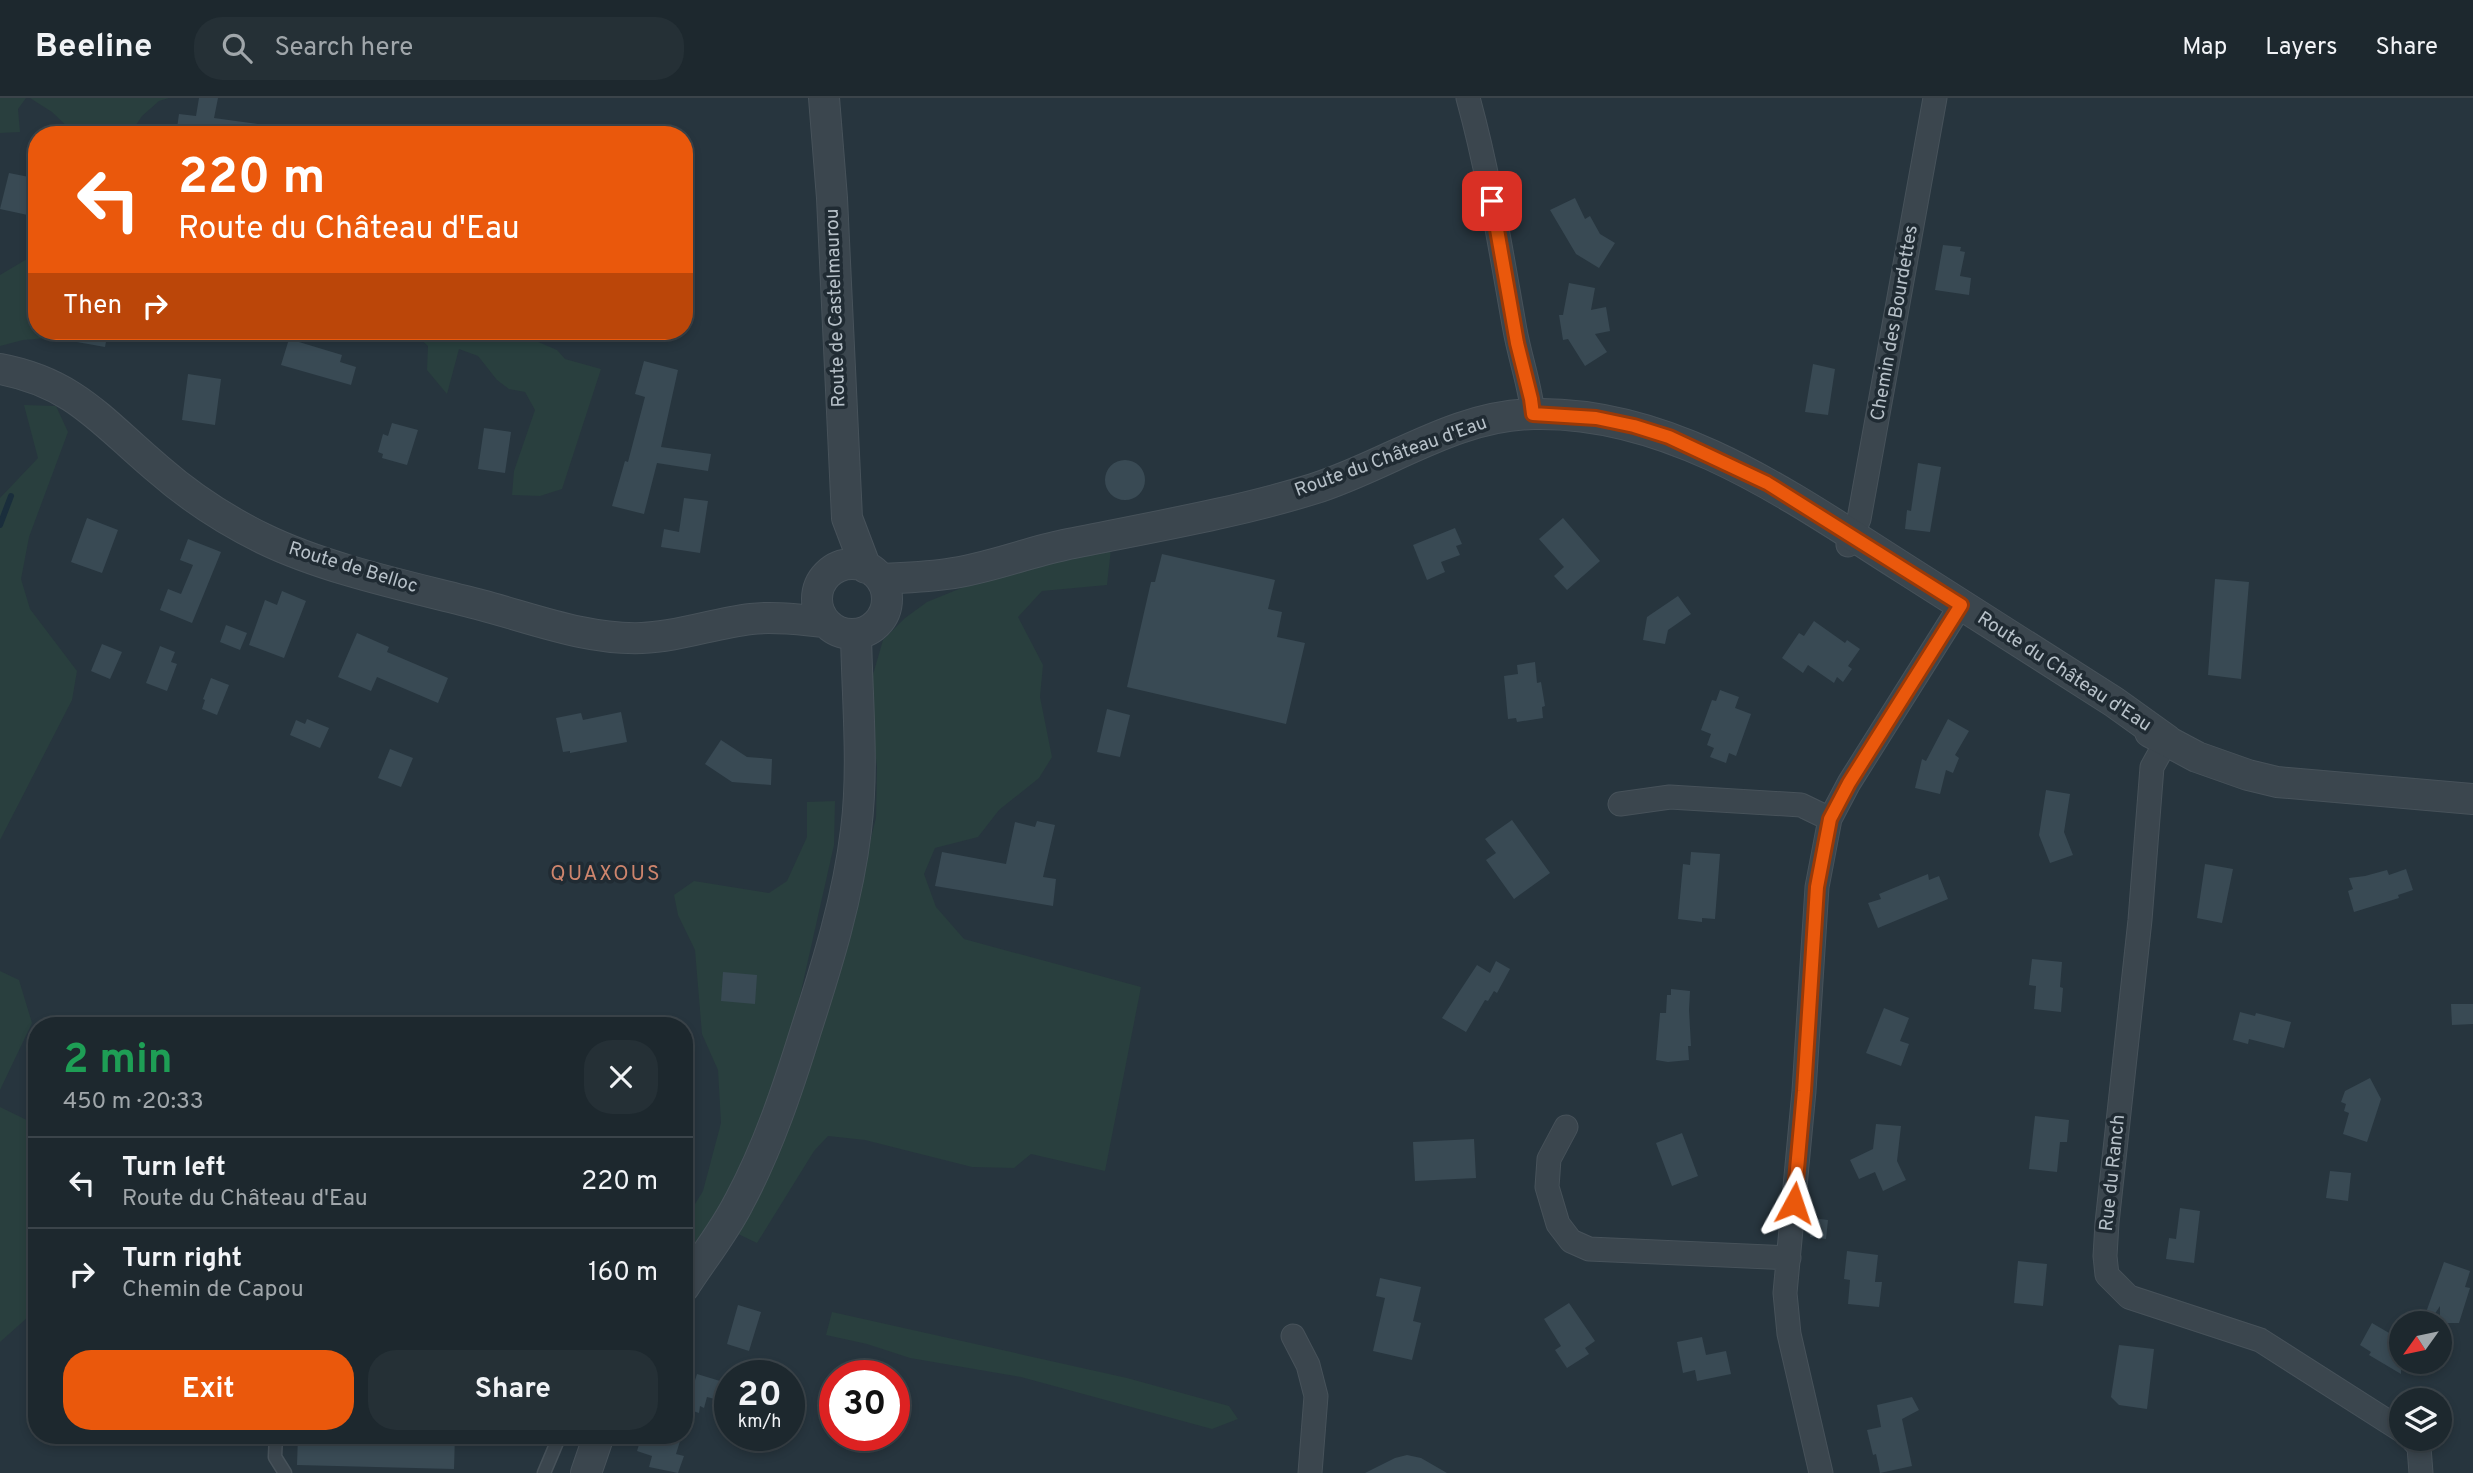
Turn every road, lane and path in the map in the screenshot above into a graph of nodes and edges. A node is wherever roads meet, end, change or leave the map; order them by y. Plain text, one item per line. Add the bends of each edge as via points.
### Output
1 (824, 98) edge
2 (1468, 98) edge
3 (1935, 98) edge
4 (0, 369) edge
5 (1533, 414) junction
6 (846, 518) junction
7 (1850, 540) junction
8 (874, 573) junction
9 (951, 574) junction
10 (826, 579) junction
11 (886, 608) junction
12 (1958, 609) junction
13 (754, 618) junction
14 (825, 622) junction
15 (856, 634) junction
16 (2167, 740) junction
17 (2473, 799) edge
18 (1620, 804) dead end
19 (1830, 819) junction
20 (1566, 1126) dead end
21 (1789, 1258) junction
22 (693, 1273) edge
23 (1293, 1336) dead end
24 (2389, 1422) edge
25 (276, 1444) edge
26 (554, 1444) edge
27 (595, 1444) edge
28 (2419, 1451) edge
29 (285, 1473) edge
30 (544, 1473) edge
31 (586, 1473) edge
32 (1310, 1473) edge
33 (1821, 1473) edge
34 (2421, 1473) edge

1 - 6 street, Route de Castelmaurou
2 - 5 street via 1482,148
3 - 7 street, Chemin des Bourdettes via 1860,519
4 - 13 street, Route de Belloc via 63,389 195,499 226,519 335,566 607,637 644,638
5 - 7 street, Route du Château d'Eau via 1596,418 1669,437 1767,483
5 - 9 street, Route du Château d'Eau via 1505,416 1441,435 1313,489
6 - 8 street, Route de Castelmaurou
6 - 10 street, Route de Castelmaurou
7 - 12 street, Route du Château d'Eau
8 - 9 street, Route du Château d'Eau
8 - 10 street, Route de Belloc via 849,565
8 - 11 street via 887,598
9 - 11 street, Route du Château d'Eau
10 - 13 street, Route de Belloc
10 - 14 street via 818,605
11 - 15 street via 880,621
12 - 16 street, Route du Château d'Eau via 2115,702
12 - 19 street
13 - 14 street, Route de Belloc
14 - 15 street, Route de Belloc via 844,634
15 - 22 street via 857,829 846,894 824,975 761,1156 738,1204
16 - 17 street, Route du Château d'Eau via 2208,761 2277,782
16 - 24 street, Rue du Ranch via 2152,767 2107,1223 2107,1275 2129,1297 2260,1340
18 - 19 street via 1670,797 1801,805
19 - 21 street via 1817,887
20 - 21 street via 1549,1159 1547,1187 1558,1224 1572,1241 1589,1249
21 - 33 street via 1785,1293 1789,1334
23 - 32 street via 1308,1365 1316,1396
25 - 29 lane via 275,1457
26 - 30 lane
27 - 31 street
28 - 34 street

